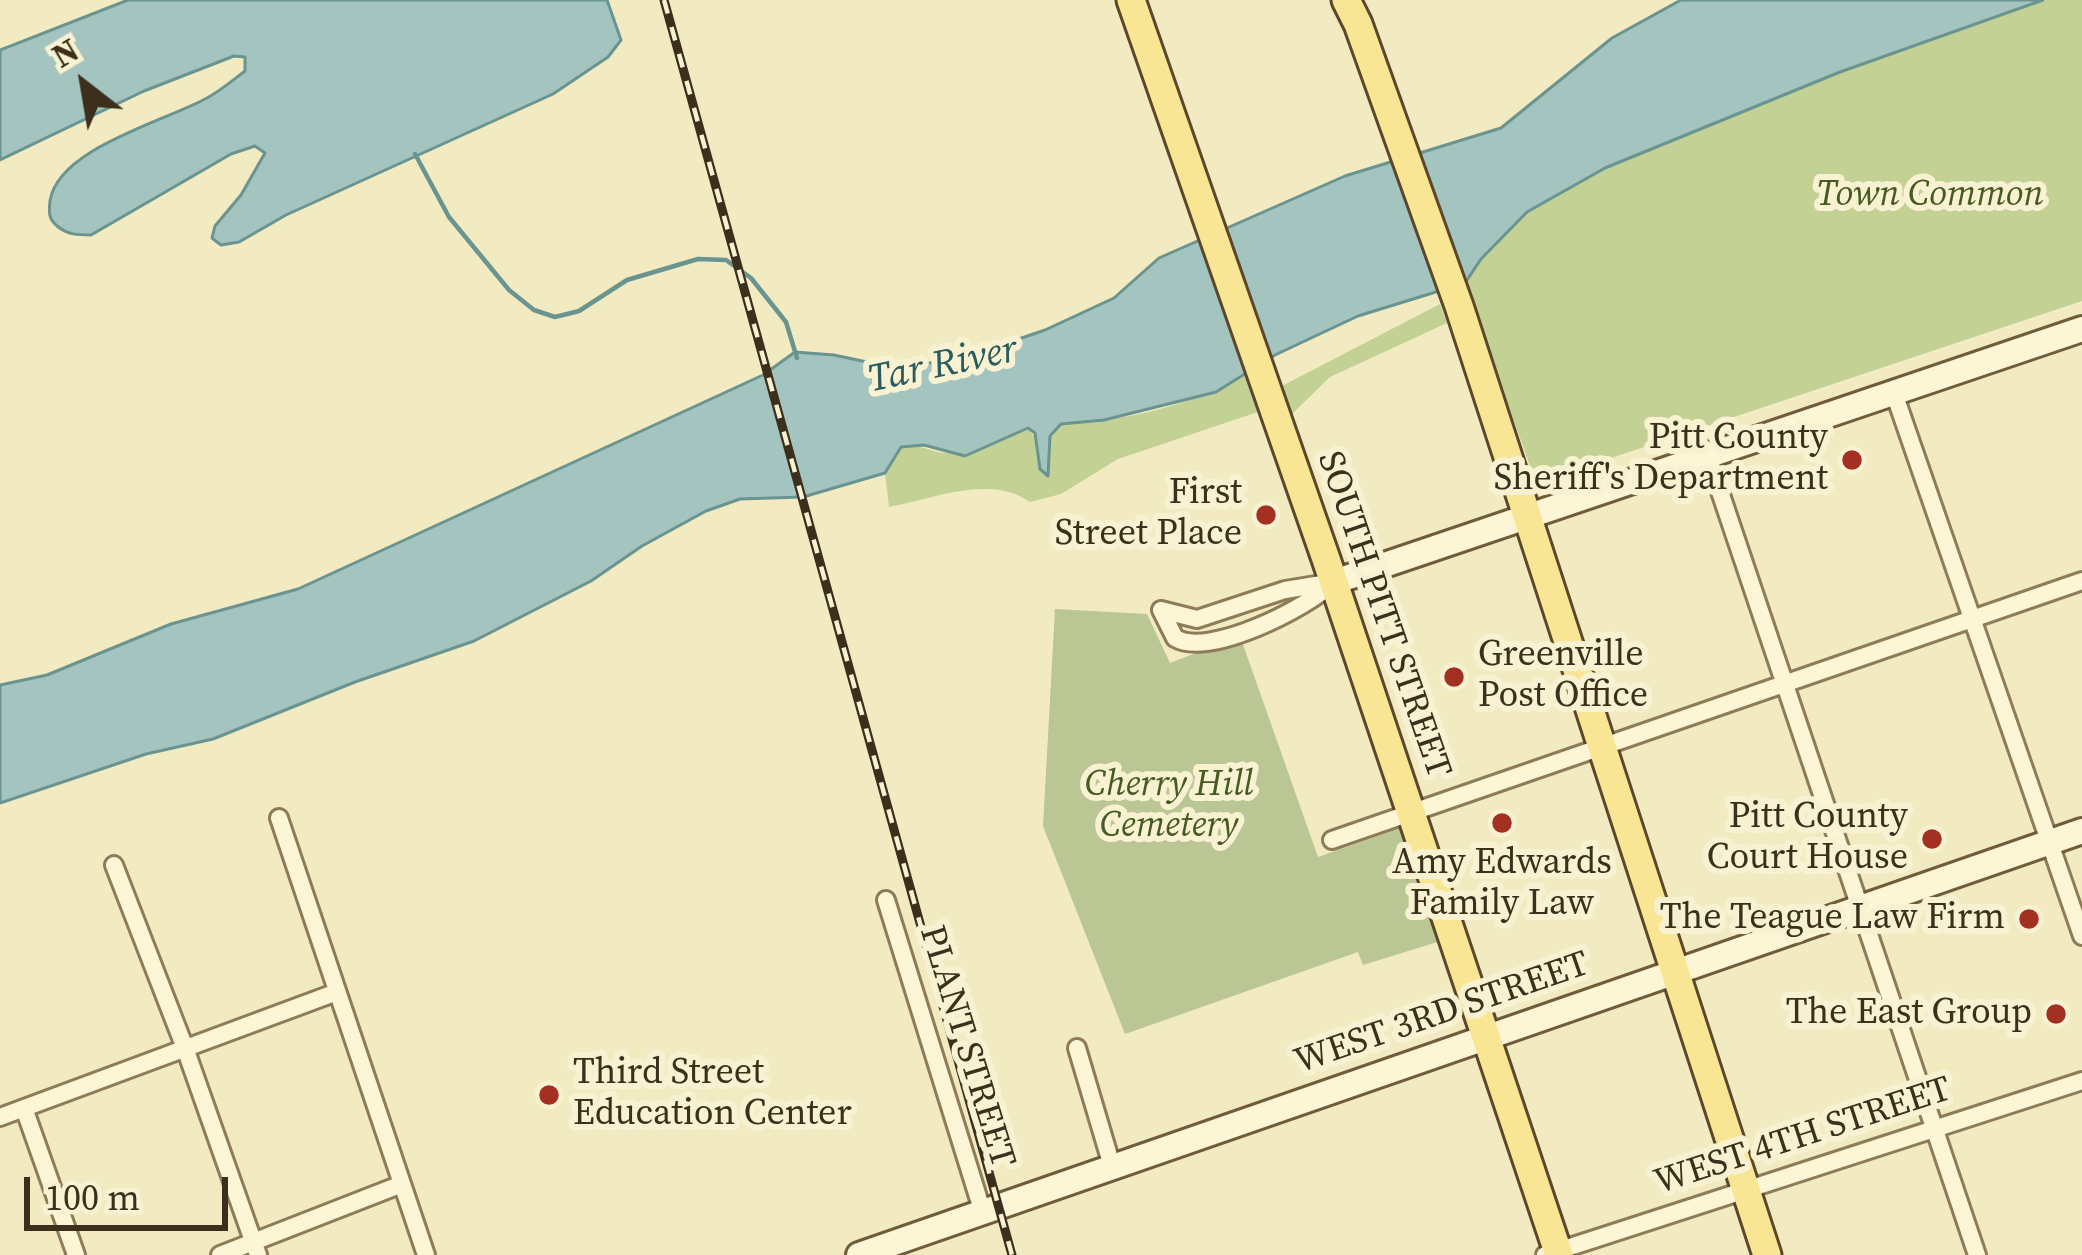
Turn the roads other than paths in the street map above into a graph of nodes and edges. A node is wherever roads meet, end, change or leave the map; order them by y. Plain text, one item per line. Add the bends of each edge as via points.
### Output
1 (1131, 0) edge
2 (1346, 0) edge
3 (2082, 330) edge
4 (1894, 393) junction
5 (1708, 456) junction
6 (1527, 517) junction
7 (2082, 581) edge
8 (1334, 582) junction
9 (1255, 601) junction
10 (1192, 619) junction
11 (1973, 619) junction
12 (1264, 623) junction
13 (1182, 642) junction
14 (1784, 683) junction
15 (1601, 746) junction
16 (1412, 812) junction
17 (279, 818) dead end
18 (2082, 831) edge
19 (1332, 839) dead end
20 (2050, 842) junction
21 (114, 865) dead end
22 (886, 900) dead end
23 (1861, 908) junction
24 (2082, 936) edge
25 (1675, 972) junction
26 (337, 992) junction
27 (1489, 1037) junction
28 (185, 1048) junction
29 (1077, 1048) dead end
30 (2082, 1081) edge
31 (24, 1108) junction
32 (0, 1117) edge
33 (1935, 1130) junction
34 (1112, 1166) junction
35 (402, 1184) junction
36 (1746, 1188) junction
37 (983, 1213) junction
38 (256, 1249) edge
39 (1554, 1254) edge
40 (76, 1255) edge
41 (220, 1255) edge
42 (426, 1255) edge
43 (859, 1255) edge
44 (1767, 1255) edge
45 (1977, 1255) edge

1 - 8 main road, SOUTH PITT STREET
2 - 6 main road
3 - 4 street
4 - 5 street
4 - 11 street
5 - 6 street
5 - 14 street
6 - 8 street
6 - 15 main road
7 - 11 street
8 - 9 street
8 - 12 street via 1316,600
8 - 16 main road, SOUTH PITT STREET
9 - 10 street
9 - 12 street
10 - 13 street
10 - 13 street via 1161,610
11 - 14 street
11 - 20 street
12 - 13 street via 1197,646
14 - 15 street
14 - 23 street
15 - 16 street
15 - 25 main road
16 - 19 street
16 - 27 main road, SOUTH PITT STREET
17 - 26 street
18 - 20 street, WEST 3RD STREET
20 - 23 street, WEST 3RD STREET
20 - 24 street
21 - 28 street
22 - 37 street, PLANT STREET
23 - 25 street, WEST 3RD STREET
23 - 33 street
25 - 27 street, WEST 3RD STREET
25 - 36 main road
26 - 28 street
26 - 35 street
27 - 34 street, WEST 3RD STREET
27 - 39 main road, SOUTH PITT STREET
28 - 31 street
28 - 38 street
29 - 34 street
30 - 33 street, WEST 4TH STREET
31 - 32 street
31 - 40 street
33 - 36 street, WEST 4TH STREET
33 - 45 street
34 - 37 street, WEST 3RD STREET
35 - 38 street
35 - 42 street
36 - 39 street, WEST 4TH STREET
36 - 44 main road
37 - 43 street, WEST 3RD STREET
38 - 41 street

